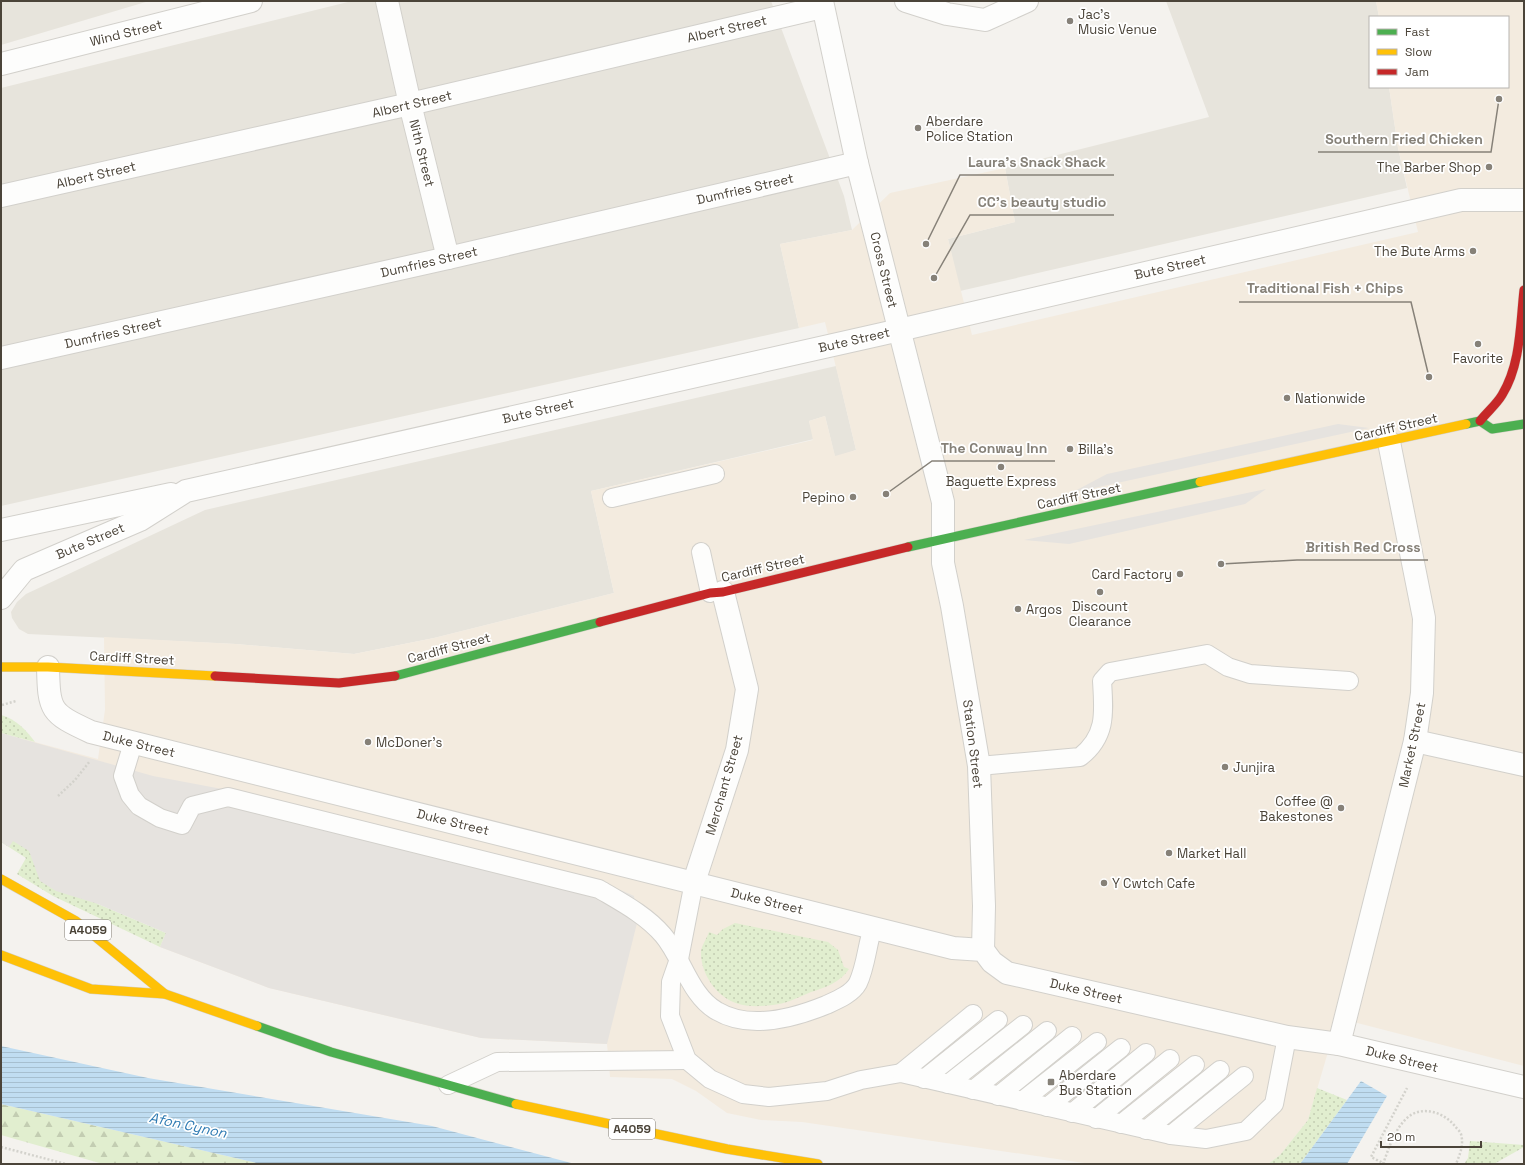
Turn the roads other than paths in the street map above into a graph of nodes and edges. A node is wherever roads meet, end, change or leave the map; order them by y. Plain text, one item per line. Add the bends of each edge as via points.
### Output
1 (250, 1) edge
2 (387, 1) edge
3 (906, 1) edge
4 (1025, 1) edge
5 (822, 4) edge
6 (193, 8) edge
7 (1, 64) edge
8 (410, 104) junction
9 (857, 163) junction
10 (1, 196) edge
11 (1524, 200) edge
12 (448, 258) junction
13 (1524, 290) edge
14 (898, 330) junction
15 (1, 358) edge
16 (1480, 421) junction
17 (1524, 424) edge
18 (1389, 442) junction
19 (715, 474) dead end
20 (186, 491) junction
21 (612, 498) dead end
22 (1, 530) edge
23 (942, 540) junction
24 (701, 552) dead end
25 (717, 592) junction
26 (1, 598) edge
27 (1, 667) edge
28 (48, 667) junction
29 (1349, 681) dead end
30 (1415, 741) junction
31 (133, 743) junction
32 (1524, 765) edge
33 (979, 766) junction
34 (1, 879) edge
35 (694, 882) junction
36 (873, 927) junction
37 (982, 950) junction
38 (1, 955) edge
39 (678, 959) junction
40 (165, 994) junction
41 (973, 1014) dead end
42 (998, 1020) dead end
43 (1023, 1025) dead end
44 (1047, 1031) dead end
45 (1072, 1036) dead end
46 (1287, 1037) junction
47 (1097, 1042) dead end
48 (1339, 1044) junction
49 (1121, 1048) dead end
50 (1146, 1053) dead end
51 (1170, 1059) dead end
52 (687, 1060) junction
53 (1195, 1065) dead end
54 (1220, 1070) dead end
55 (901, 1073) junction
56 (1244, 1076) dead end
57 (924, 1079) junction
58 (948, 1084) junction
59 (448, 1085) junction
60 (1524, 1087) edge
61 (973, 1090) junction
62 (998, 1096) junction
63 (1022, 1101) junction
64 (1047, 1107) junction
65 (1072, 1113) junction
66 (1096, 1119) junction
67 (1121, 1124) junction
68 (1146, 1130) junction
69 (1170, 1135) junction
70 (818, 1164) edge

1 - 6 street, Wind Street
2 - 8 street, Nith Street
3 - 4 street via 947,14 985,20
5 - 8 street, Albert Street
5 - 9 street, Cross Street
6 - 7 street, Wind Street
8 - 10 street, Albert Street
8 - 12 street, Nith Street
9 - 12 street, Dumfries Street
9 - 14 street, Cross Street
11 - 14 street, Bute Street via 1461,200
12 - 15 street, Dumfries Street
13 - 16 main road via 1512,371 1504,392
14 - 20 street, Bute Street
14 - 23 street, Cross Street via 942,502
16 - 17 main road via 1492,429
16 - 18 main road, Cardiff Street
18 - 23 main road, Cardiff Street
18 - 30 street, Market Street via 1424,618 1422,693
19 - 21 lane via 687,488
20 - 22 street, Bute Street
20 - 26 street, Bute Street via 140,520 24,570
23 - 25 main road, Cardiff Street
23 - 33 street, Station Street via 943,563
24 - 25 lane
25 - 28 main road, Cardiff Street via 389,677 346,682
25 - 35 street, Merchant Street via 747,689 737,750
27 - 28 main road, Cardiff Street
28 - 31 street, Duke Street via 49,700 61,718 90,732
29 - 33 lane via 1250,674 1228,667 1207,654 1110,672 1102,681 1104,715 1098,737 1090,749 1080,757
30 - 32 street
30 - 48 street, Market Street
31 - 35 street, Duke Street
31 - 39 lane via 124,776 130,795 139,806 160,818 182,825 192,806 228,797 599,889 634,910 663,935
33 - 37 street, Station Street via 984,906
34 - 40 main road, A4059 via 76,921
35 - 36 street, Duke Street
35 - 39 lane
36 - 37 street, Duke Street via 953,948
36 - 39 lane via 857,984 842,998 801,1015 768,1020 740,1019 717,1011 695,990
37 - 46 street, Duke Street via 992,962 1007,973
38 - 40 main road, A4059 via 91,989
39 - 52 lane via 671,982 670,1016
40 - 59 main road, A4059 via 330,1052
41 - 55 lane
42 - 57 lane
43 - 58 lane
44 - 61 lane
45 - 62 lane
46 - 48 street, Duke Street
46 - 69 lane via 1274,1104 1246,1131 1206,1139
47 - 63 lane
48 - 60 street, Duke Street
49 - 64 lane
50 - 65 lane
51 - 66 lane
52 - 55 lane via 710,1079 743,1094 769,1098 827,1092 861,1080
52 - 59 lane via 497,1062
53 - 67 lane
54 - 68 lane
55 - 57 lane
56 - 69 lane
57 - 58 lane
58 - 61 lane
59 - 70 main road, A4059 via 521,1105 727,1148
61 - 62 lane
62 - 63 lane
63 - 64 lane
64 - 65 lane
65 - 66 lane
66 - 67 lane
67 - 68 lane
68 - 69 lane

